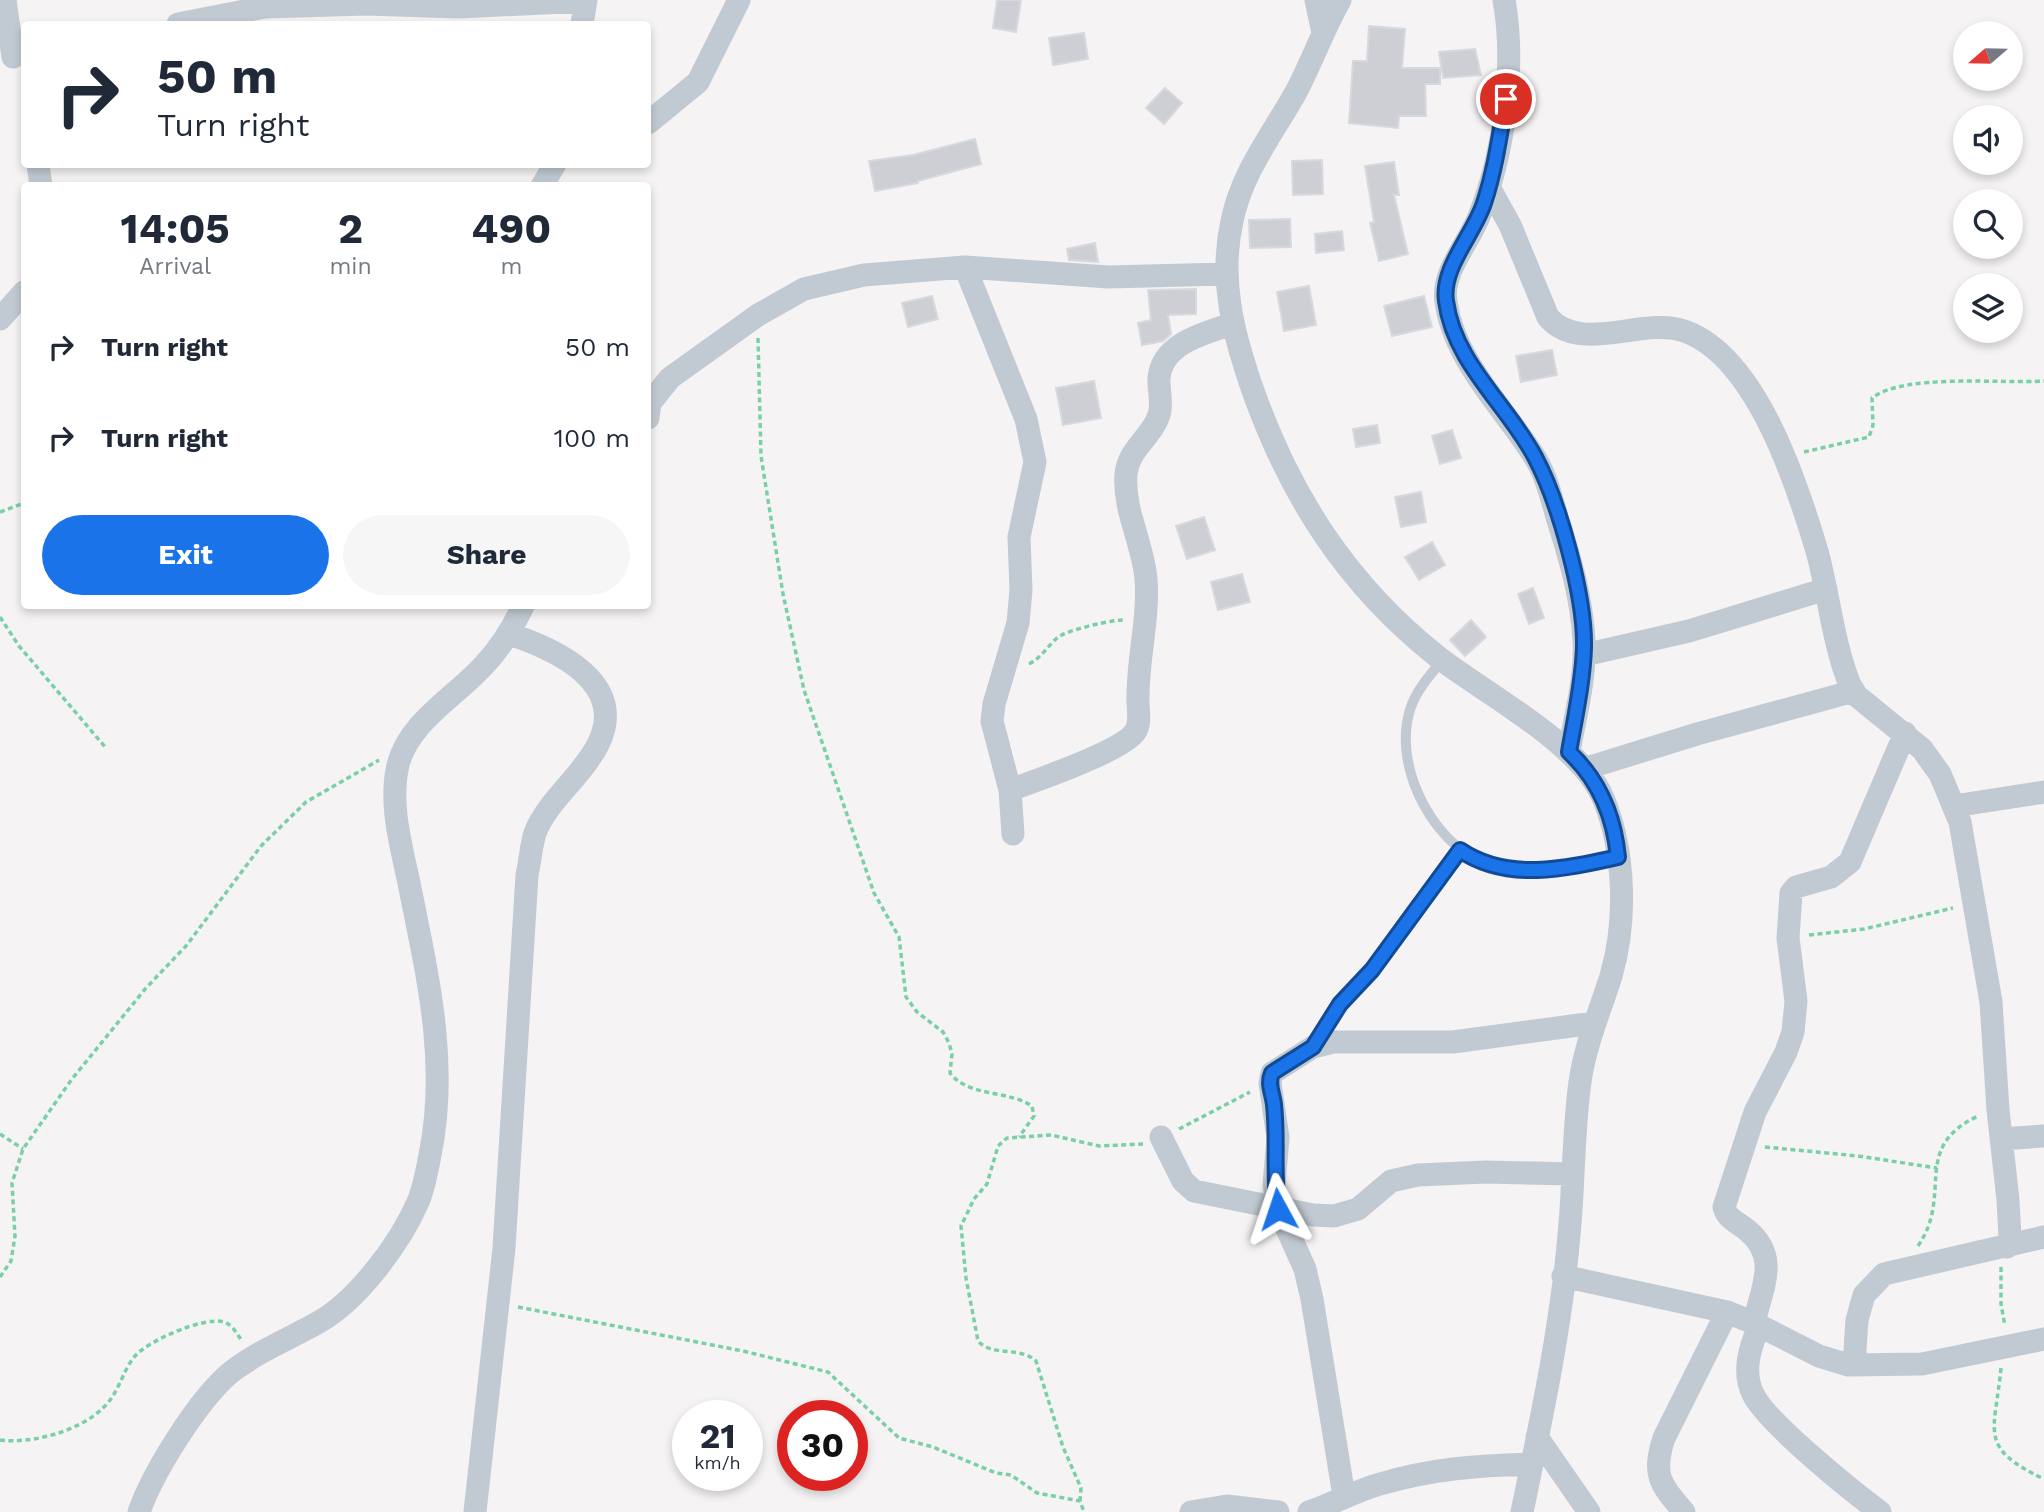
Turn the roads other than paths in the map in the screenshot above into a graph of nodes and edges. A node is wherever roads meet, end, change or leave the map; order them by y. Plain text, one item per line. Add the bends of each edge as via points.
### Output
1 (5, 0) edge
2 (586, 0) edge
3 (739, 0) edge
4 (1316, 0) edge
5 (1340, 0) edge
6 (1504, 0) edge
7 (366, 2) edge
8 (193, 21) edge
9 (582, 21) edge
10 (1323, 33) junction
11 (12, 59) edge
12 (651, 120) edge
13 (1489, 187) junction
14 (965, 267) junction
15 (1226, 274) junction
16 (21, 295) edge
17 (0, 319) edge
18 (1232, 324) junction
19 (651, 402) edge
20 (1826, 589) junction
21 (522, 609) edge
22 (509, 634) junction
23 (1584, 654) junction
24 (1443, 660) junction
25 (1854, 691) junction
26 (1905, 733) junction
27 (1569, 752) junction
28 (1587, 768) junction
29 (1010, 790) junction
30 (2044, 792) edge
31 (1954, 806) junction
32 (1013, 834) dead end
33 (1460, 850) junction
34 (1618, 857) junction
35 (1594, 1023) junction
36 (1313, 1047) junction
37 (2044, 1136) edge
38 (1161, 1137) road end
39 (2001, 1139) junction
40 (1573, 1174) junction
41 (1278, 1209) junction
42 (2044, 1237) edge
43 (2005, 1247) junction
44 (1563, 1276) junction
45 (1727, 1312) junction
46 (1757, 1324) junction
47 (2044, 1339) edge
48 (1854, 1365) junction
49 (1537, 1437) junction
50 (1532, 1464) junction
51 (1344, 1496) junction
52 (139, 1512) edge
53 (475, 1512) edge
54 (1191, 1512) edge
55 (1278, 1512) edge
56 (1309, 1512) edge
57 (1522, 1512) edge
58 (1589, 1512) edge
59 (1684, 1512) edge
60 (1880, 1512) edge

1 - 11 street
2 - 7 street via 459,7
2 - 9 street
3 - 12 street via 698,82
4 - 10 street
5 - 10 street
6 - 13 street via 1510,50 1508,82
7 - 8 street via 265,7
10 - 15 street via 1296,91 1250,167 1230,228
13 - 20 street via 1556,327 1591,333 1678,329 1695,335 1749,387 1784,457
13 - 23 street via 1446,283 1446,302 1467,358 1535,457 1549,490 1575,576
14 - 15 street via 1108,277
14 - 19 street via 864,275 804,289 758,315 670,378
14 - 29 street via 1026,419 1035,462 1019,537 1018,623 992,721
15 - 18 street
16 - 17 street
18 - 24 street via 1254,395 1298,498 1341,559 1396,619
18 - 29 street via 1191,338 1171,354 1159,377 1159,416 1128,461 1129,513 1146,576 1136,731 1116,746
20 - 23 street via 1689,631
20 - 25 street
21 - 22 street
22 - 52 street via 485,665 415,731 405,746 396,777 395,802 432,992 439,1096 419,1199 398,1241 345,1302 319,1322 253,1357 218,1384 156,1473
22 - 53 street via 535,643 583,671 608,710 591,757 536,832 527,875 498,1303
23 - 27 street
24 - 27 street
24 - 33 lane via 1412,705 1406,732 1410,766 1425,809
25 - 26 street
25 - 28 street
26 - 31 street via 1940,774
26 - 46 street via 1850,862 1830,877 1796,887 1791,893 1788,938 1796,1001 1793,1032 1764,1090 1724,1207 1727,1215 1759,1239 1767,1258
27 - 28 street
28 - 34 street via 1605,802
29 - 32 street
30 - 31 street
31 - 39 street via 1976,903 1991,1002
33 - 34 lane via 1477,862 1503,870 1574,867
33 - 36 lane via 1372,970 1340,1004
34 - 35 street via 1620,927 1611,976
35 - 36 street via 1453,1042 1333,1042
35 - 40 street via 1580,1079
36 - 41 street via 1277,1069 1270,1083 1278,1138
37 - 39 street
38 - 41 street via 1183,1181 1194,1191
39 - 43 street via 2010,1224
40 - 41 street via 1418,1175 1391,1181 1347,1214
40 - 44 street
41 - 51 street via 1305,1269 1312,1299
42 - 43 street
43 - 48 street via 1884,1274 1864,1295
44 - 45 street
44 - 49 street
45 - 46 street
45 - 59 street via 1657,1459 1660,1480
46 - 48 street via 1818,1356
46 - 60 street via 1748,1378 1758,1402
47 - 48 street via 1922,1364
49 - 50 street
49 - 58 street
50 - 51 street via 1461,1466
50 - 57 street
51 - 56 street
54 - 55 street via 1227,1506

